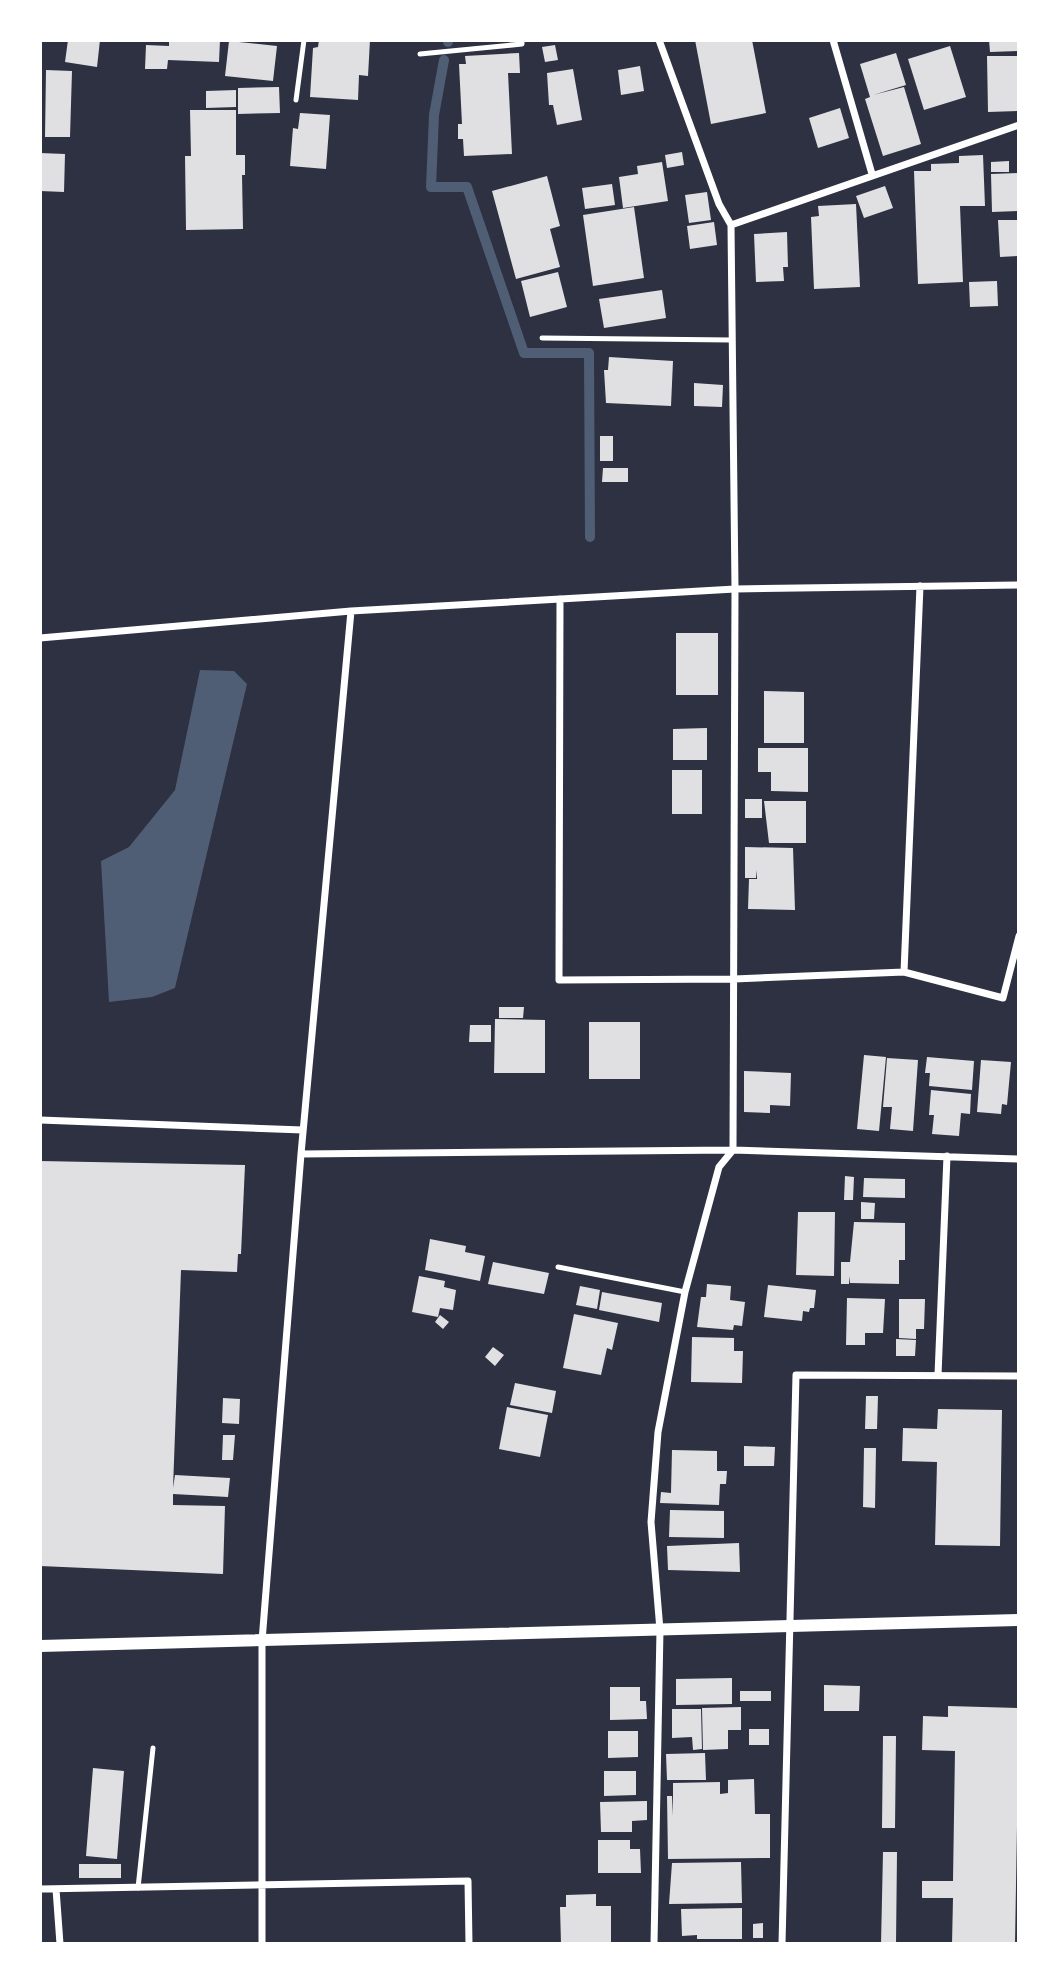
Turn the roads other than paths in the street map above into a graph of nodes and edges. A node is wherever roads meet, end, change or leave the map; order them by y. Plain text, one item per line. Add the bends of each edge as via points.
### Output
1 (304, 40) edge
2 (522, 40) edge
3 (659, 40) edge
4 (833, 40) edge
5 (420, 54) dead end
6 (296, 100) dead end
7 (1019, 125) edge
8 (872, 174) junction
9 (731, 225) junction
10 (542, 338) dead end
11 (732, 340) junction
12 (1019, 585) edge
13 (920, 586) junction
14 (736, 589) junction
15 (560, 599) junction
16 (351, 611) junction
17 (40, 638) edge
18 (1019, 936) edge
19 (904, 972) junction
20 (734, 979) junction
21 (40, 1120) edge
22 (303, 1130) junction
23 (733, 1150) junction
24 (301, 1154) junction
25 (947, 1156) junction
26 (1019, 1159) edge
27 (558, 1267) dead end
28 (685, 1292) junction
29 (938, 1375) junction
30 (1019, 1376) edge
31 (1019, 1620) edge
32 (791, 1626) junction
33 (660, 1630) junction
34 (262, 1641) junction
35 (40, 1646) edge
36 (153, 1748) dead end
37 (262, 1885) junction
38 (138, 1888) junction
39 (40, 1889) edge
40 (56, 1889) junction
41 (60, 1944) edge
42 (262, 1944) edge
43 (469, 1944) edge
44 (654, 1944) edge
45 (782, 1944) edge

1 - 6 lane
2 - 5 lane via 522,44
3 - 9 street via 719,204
4 - 8 street
7 - 8 street
8 - 9 street
9 - 11 street
10 - 11 lane
11 - 14 street
12 - 13 street
13 - 14 street
13 - 19 street
14 - 15 street
14 - 20 street
15 - 16 street
15 - 20 street via 559,980
16 - 17 street
16 - 22 street
18 - 19 street via 1003,998
19 - 20 street
20 - 23 street
21 - 22 street
22 - 24 street
23 - 24 street
23 - 25 street
23 - 28 street via 719,1167
24 - 34 street
25 - 26 street
25 - 29 street
27 - 28 lane
28 - 33 street via 657,1445 651,1522
29 - 30 street
29 - 32 street via 796,1375
31 - 32 street
32 - 33 street
32 - 45 street
33 - 34 street
33 - 44 street
34 - 35 street
34 - 37 street
36 - 38 lane
37 - 38 street
37 - 42 street
37 - 43 street via 468,1881
38 - 40 street
39 - 40 street
40 - 41 street

